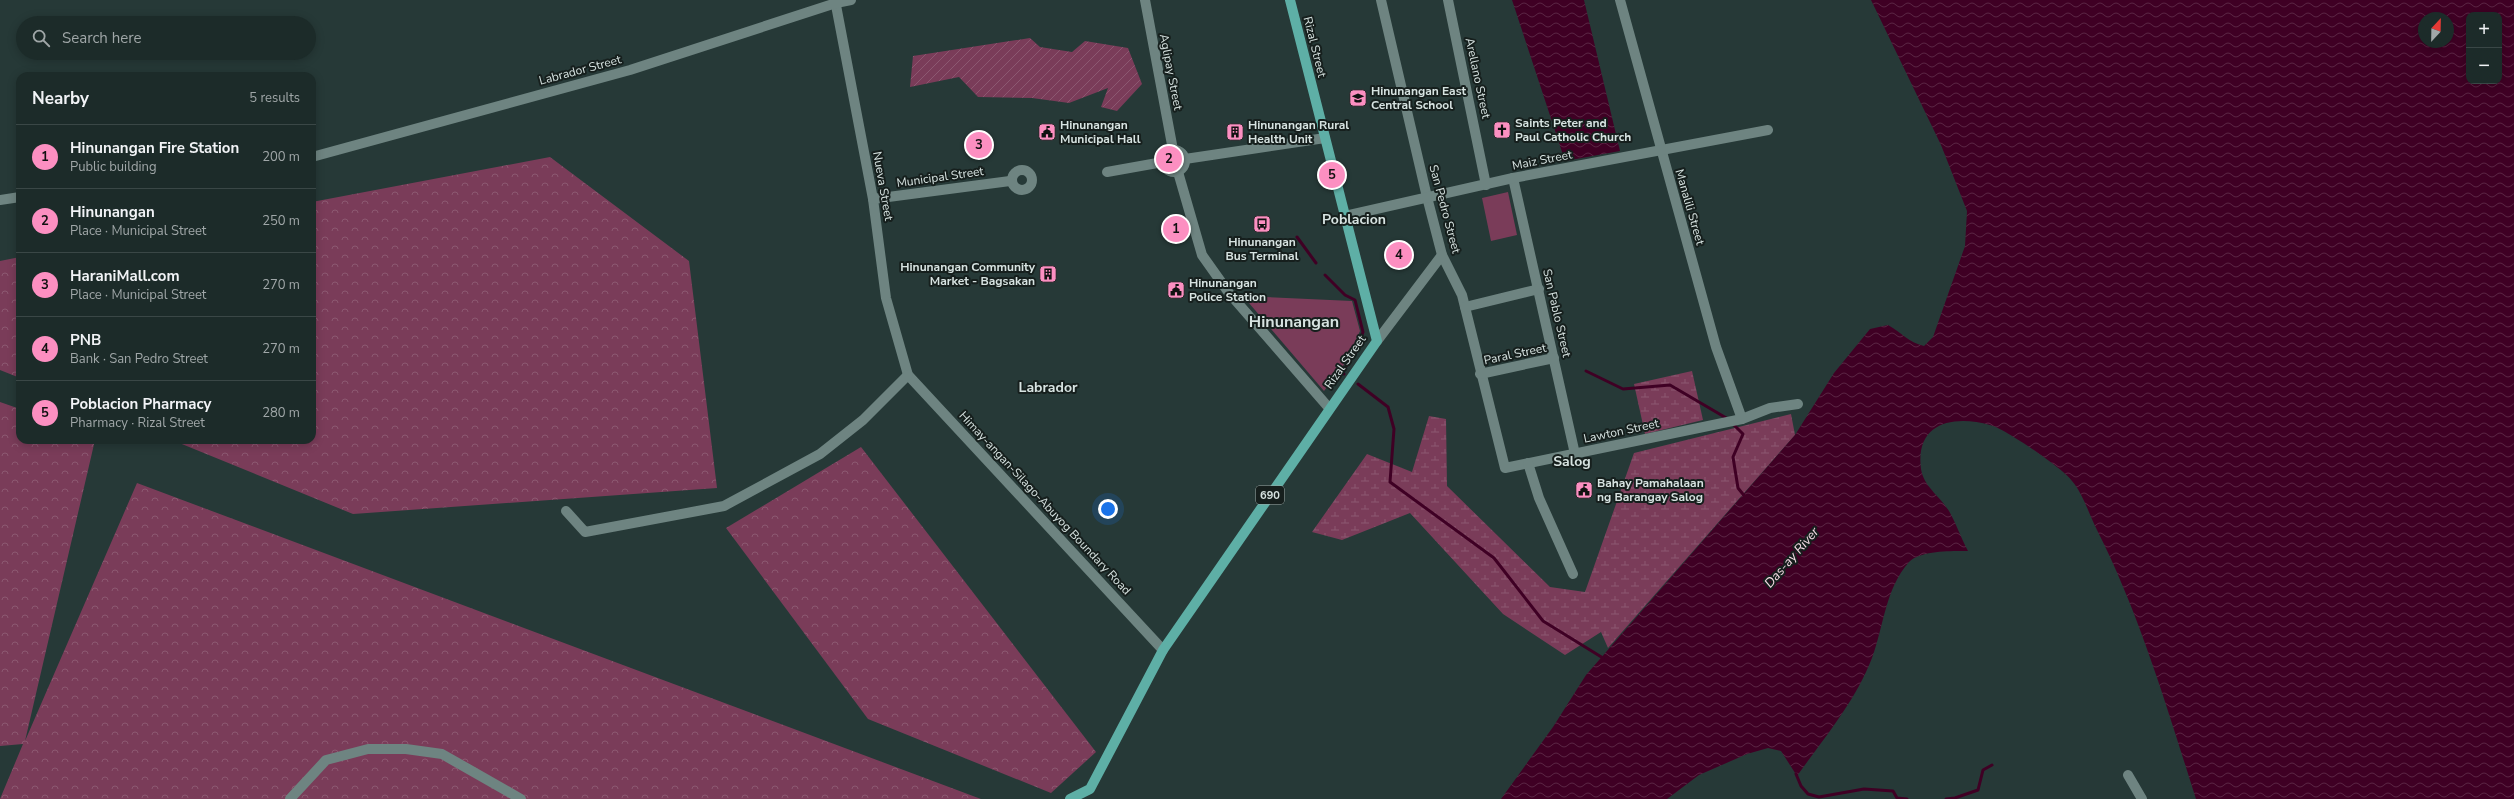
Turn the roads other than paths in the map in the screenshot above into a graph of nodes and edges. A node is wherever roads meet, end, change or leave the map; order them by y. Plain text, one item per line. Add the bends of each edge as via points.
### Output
1 (851, 0) edge
2 (1145, 0) edge
3 (1290, 0) edge
4 (1380, 0) edge
5 (1448, 0) edge
6 (1620, 0) edge
7 (836, 1) edge
8 (1768, 130) dead end
9 (1325, 138) junction
10 (1660, 149) junction
11 (1173, 150) junction
12 (316, 156) edge
13 (1185, 159) junction
14 (1163, 162) junction
15 (1107, 172) dead end
16 (1178, 172) junction
17 (1513, 178) junction
18 (1010, 181) dead end
19 (1486, 184) junction
20 (1427, 197) junction
21 (16, 198) edge
22 (873, 199) junction
23 (0, 200) edge
24 (1345, 216) junction
25 (1442, 255) junction
26 (1539, 289) junction
27 (1465, 307) junction
28 (1378, 341) junction
29 (1554, 358) junction
30 (1480, 374) junction
31 (908, 375) junction
32 (1798, 404) dead end
33 (1329, 408) junction
34 (1742, 419) junction
35 (1575, 454) junction
36 (1528, 463) junction
37 (1505, 468) joint
38 (566, 511) dead end
39 (1574, 574) dead end
40 (1163, 650) junction
41 (2128, 775) dead end
42 (290, 799) edge
43 (521, 799) edge
44 (1070, 799) edge
45 (2142, 799) edge

1 - 7 street, Labrador Street
2 - 11 street, Aglipay Street
3 - 9 main road, Rizal Street
4 - 20 street, San Pedro Street
5 - 19 street, Arellano Street
6 - 10 street, Manalili Street
7 - 12 street, Labrador Street via 630,70
7 - 22 street, Nueva Street
8 - 10 street, Maiz Street
9 - 13 street
9 - 24 main road, Rizal Street
10 - 17 street, Maiz Street
10 - 34 street, Manalili Street via 1716,347
11 - 13 street via 1182,153
11 - 14 street via 1166,152
13 - 16 street via 1185,165
14 - 15 street
14 - 16 street via 1170,172
16 - 33 street via 1202,255 1229,293
17 - 19 street, Maiz Street
17 - 26 street, San Pablo Street
18 - 22 street, Municipal Street
19 - 20 street, Maiz Street
20 - 24 street, Maiz Street
20 - 25 street, San Pedro Street
21 - 23 street
22 - 31 street, Nueva Street via 886,298
24 - 28 main road, Rizal Street
25 - 27 street, San Pedro Street via 1462,295
25 - 28 street
26 - 27 street
26 - 29 street, San Pablo Street
27 - 30 street, San Pedro Street
28 - 33 main road, Rizal Street / 690
29 - 30 street, Paral Street
29 - 35 street, San Pablo Street
30 - 37 street, San Pedro Street
31 - 38 street via 863,420 820,454 724,506 585,532
31 - 40 street, Himay-angan-Silago-Abuyog Boundary Road
32 - 34 street, Lawton Street via 1770,408
33 - 40 main road, Rizal Street / 690
34 - 35 street, Lawton Street
35 - 36 street, Lawton Street
36 - 37 street, Lawton Street
36 - 39 street via 1539,498
40 - 44 main road, 690 via 1090,788
41 - 45 street
42 - 43 street via 326,760 368,749 406,749 442,754

